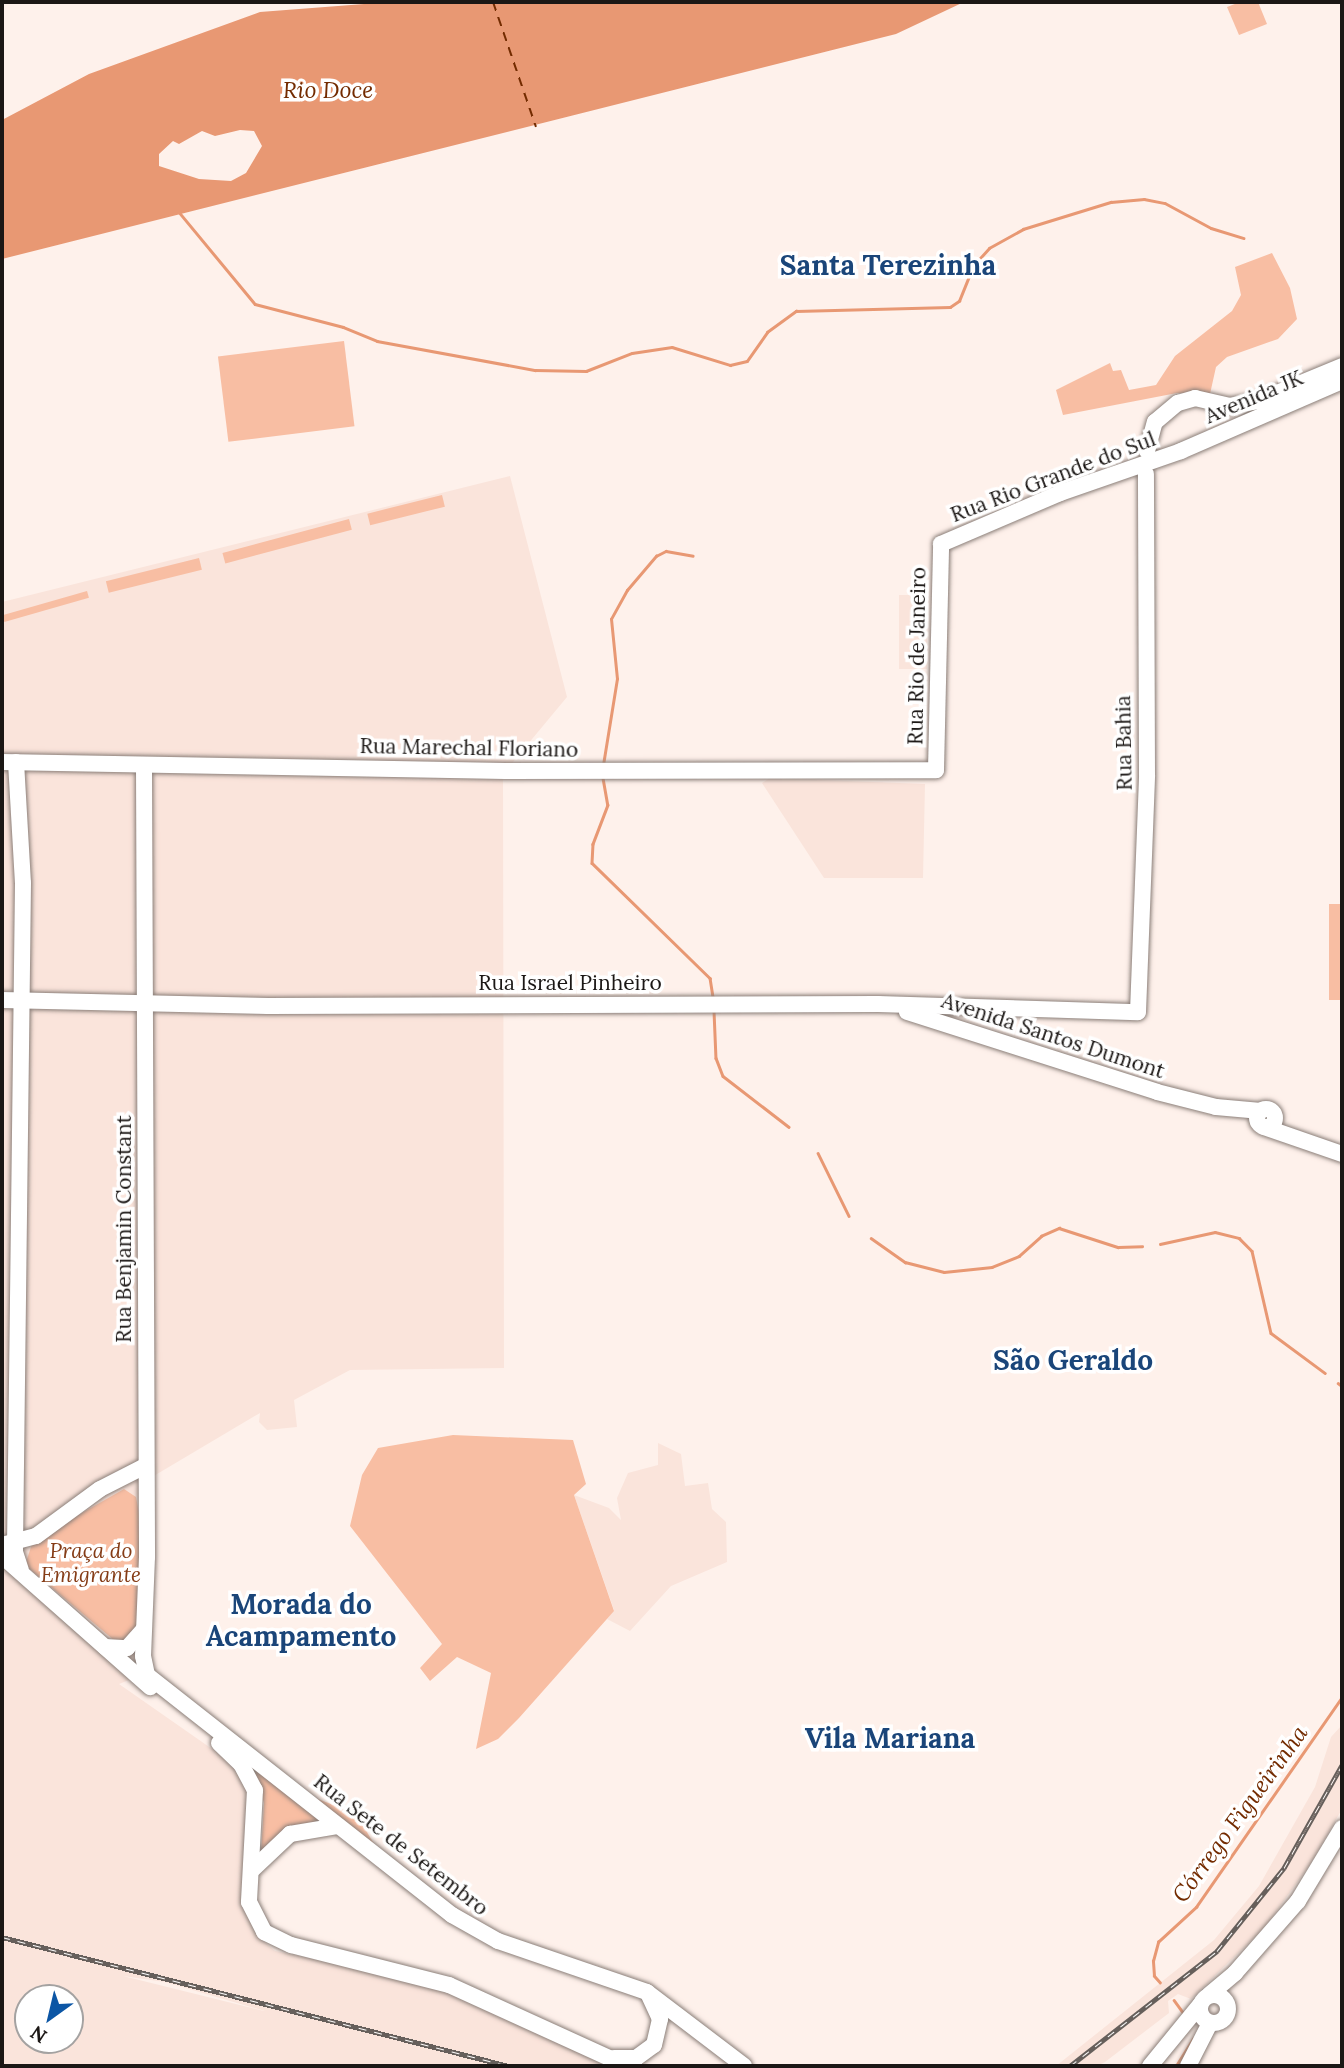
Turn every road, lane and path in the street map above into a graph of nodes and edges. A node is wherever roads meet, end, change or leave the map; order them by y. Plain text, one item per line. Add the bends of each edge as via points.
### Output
1 (1342, 366) edge
2 (1342, 381) edge
3 (1147, 451) dead end
4 (1181, 451) joint
5 (1146, 474) dead end
6 (940, 544) joint
7 (9, 762) edge
8 (144, 767) junction
9 (936, 770) joint
10 (2, 1000) edge
11 (20, 1000) junction
12 (146, 1001) junction
13 (878, 1004) joint
14 (966, 1018) junction
15 (1342, 1154) edge
16 (145, 1466) junction
17 (100, 1489) junction
18 (147, 1518) junction
19 (8, 1544) edge
20 (2, 1556) edge
21 (25, 1578) junction
22 (143, 1630) junction
23 (103, 1646) junction
24 (158, 1685) joint
25 (338, 1826) junction
26 (1342, 1828) edge
27 (251, 1871) junction
28 (647, 1992) junction
29 (1211, 1999) junction
30 (1210, 2023) junction
31 (611, 2058) junction
32 (628, 2066) edge
33 (744, 2066) edge
34 (1150, 2066) edge
35 (1188, 2066) edge

1 - 3 main road, Avenida JK via 1251,403 1230,406 1195,398 1178,403 1160,416
2 - 4 main road, Avenida JK
4 - 6 main road, Rua Rio Grande do Sul via 1060,493
5 - 14 main road, Rua Bahia via 1147,775 1138,1012
6 - 9 main road, Rua Rio de Janeiro
7 - 8 main road, Rua Marechal Floriano
7 - 11 main road via 23,883
8 - 9 main road, Rua Marechal Floriano
8 - 12 main road, Rua Benjamin Constant
10 - 11 main road, Rua Israel Pinheiro
11 - 12 main road, Rua Israel Pinheiro
11 - 19 main road
12 - 13 main road, Rua Israel Pinheiro via 268,1006
12 - 16 main road, Rua Benjamin Constant
13 - 14 main road, Avenida Santos Dumont
14 - 15 main road, Avenida Santos Dumont via 990,1038 1265,1121 1297,1139
16 - 17 main road
16 - 18 main road, Rua Benjamin Constant
17 - 18 main road via 133,1488
17 - 19 main road via 36,1535
18 - 22 main road, Rua Benjamin Constant
19 - 21 main road
20 - 21 main road
21 - 23 main road
22 - 23 main road via 125,1649
22 - 24 main road, Rua Benjamin Constant via 145,1669
23 - 27 main road via 230,1752 247,1772 256,1802
24 - 25 main road, Rua Sete de Setembro
25 - 27 main road via 290,1834
25 - 28 main road, Rua Sete de Setembro via 479,1933
26 - 29 main road via 1316,1878
27 - 31 main road via 252,1913 271,1937 450,1984
28 - 31 main road via 660,2019 654,2045 636,2058
28 - 33 main road, Rua Sete de Setembro
29 - 30 main road via 1200,2012
29 - 30 main road via 1229,2008 1226,2017
29 - 34 main road
30 - 35 main road
31 - 32 main road

